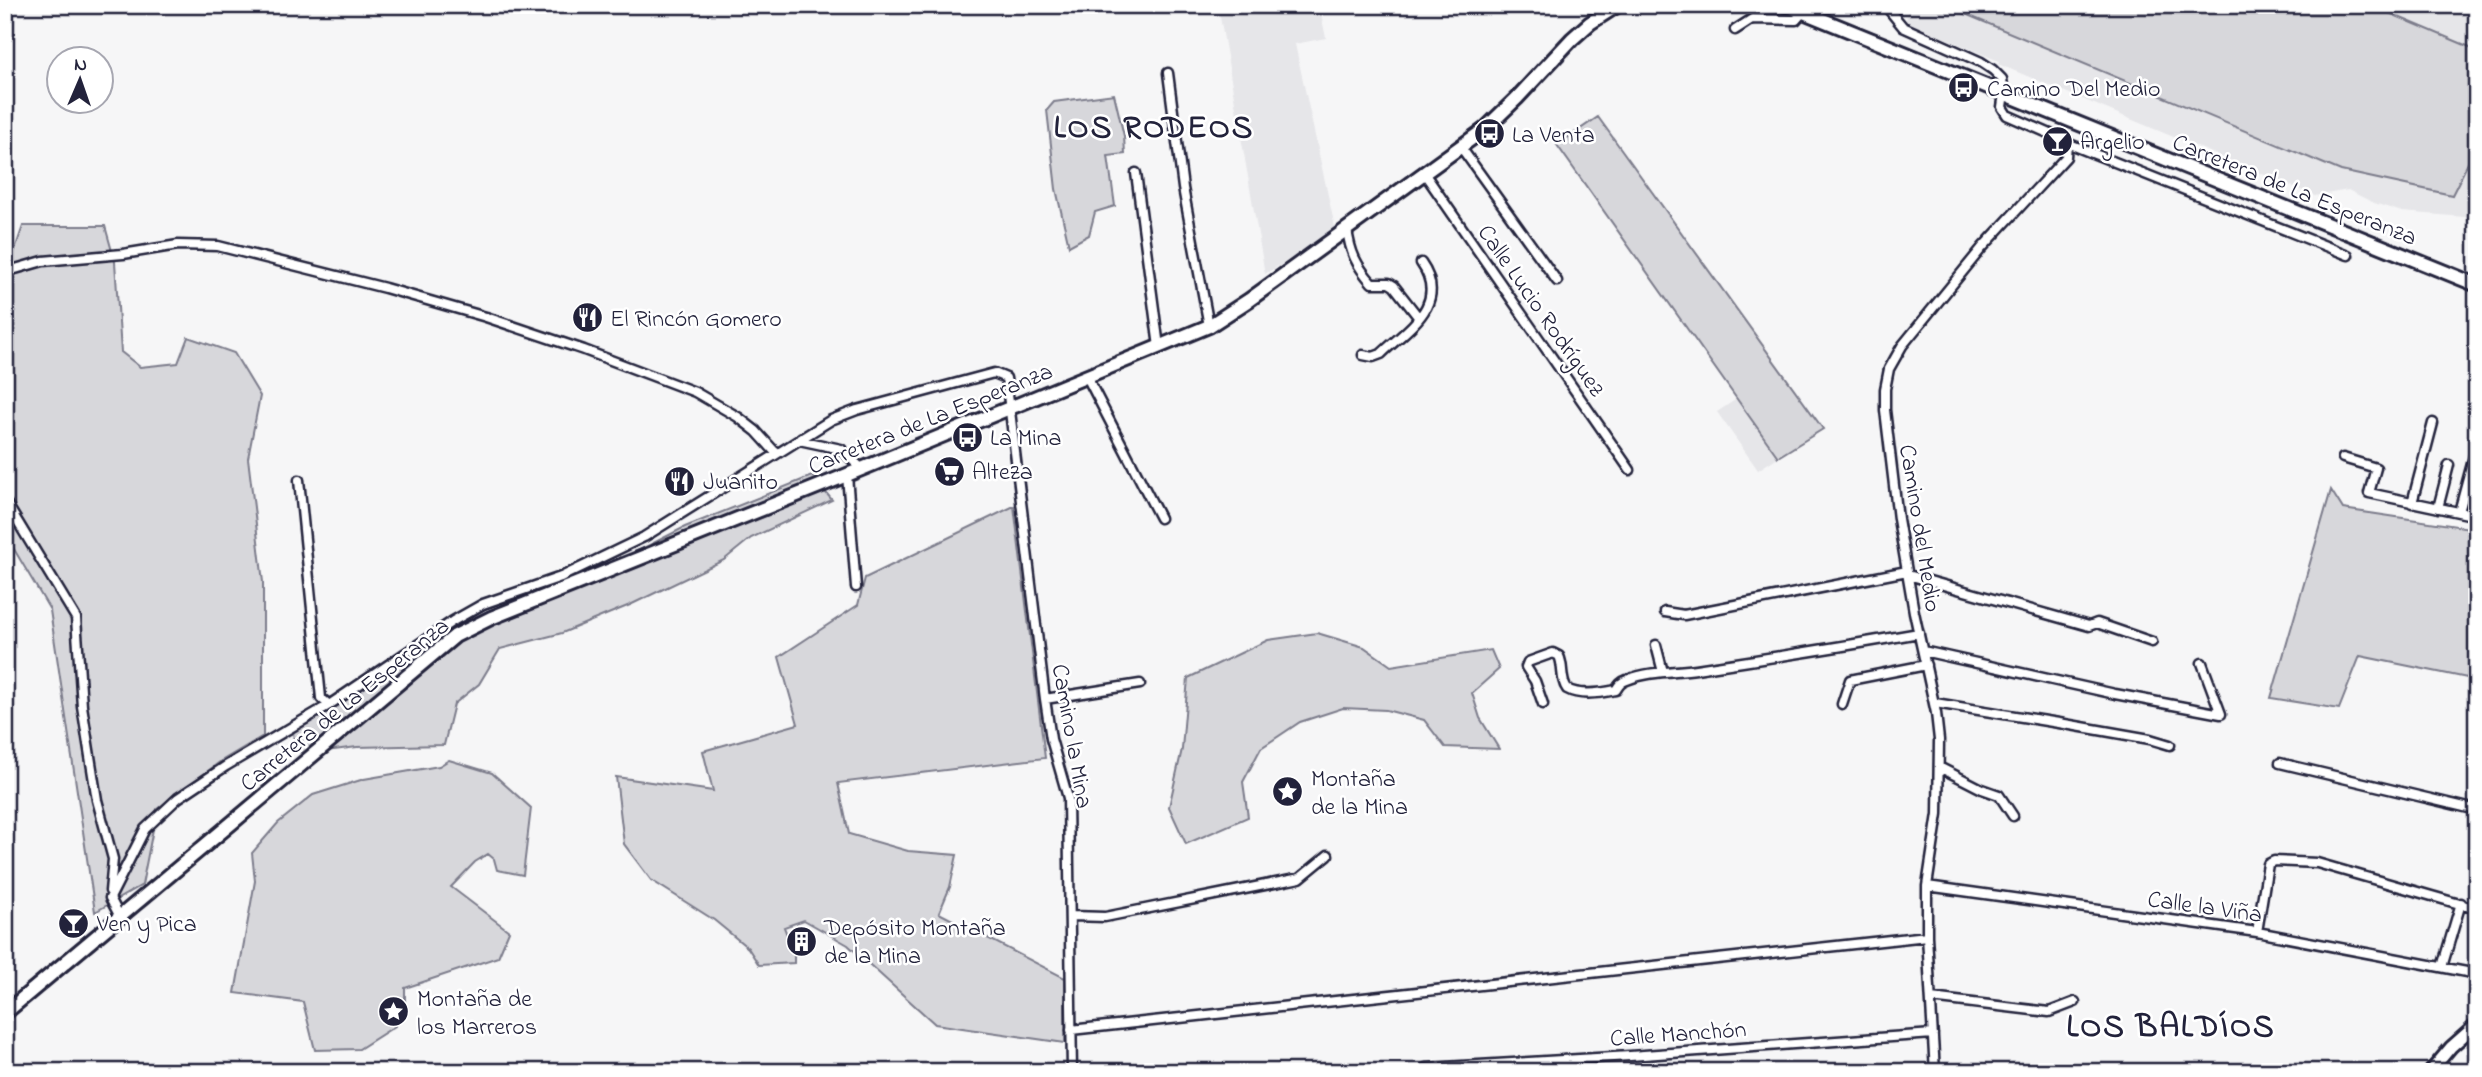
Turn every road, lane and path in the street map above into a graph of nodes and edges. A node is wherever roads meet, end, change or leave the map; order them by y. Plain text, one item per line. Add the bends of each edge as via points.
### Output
1 (1618, 5) edge
2 (1786, 5) edge
3 (1885, 5) edge
4 (1803, 12) junction
5 (1735, 30) dead end
6 (1168, 73) dead end
7 (2004, 93) junction
8 (2067, 143) junction
9 (1460, 146) junction
10 (1136, 173) dead end
11 (1423, 173) junction
12 (1347, 229) junction
13 (2348, 255) dead end
14 (1421, 263) dead end
15 (5, 272) edge
16 (1557, 281) dead end
17 (2477, 285) edge
18 (1419, 318) junction
19 (1209, 326) junction
20 (1159, 347) junction
21 (1363, 355) dead end
22 (1087, 377) junction
23 (1009, 408) junction
24 (2433, 423) dead end
25 (799, 440) junction
26 (2477, 445) edge
27 (776, 453) junction
28 (2343, 457) dead end
29 (2449, 465) dead end
30 (862, 469) junction
31 (1630, 470) dead end
32 (847, 475) junction
33 (299, 480) dead end
34 (5, 501) edge
35 (2412, 503) junction
36 (2438, 508) junction
37 (2459, 512) junction
38 (2477, 516) edge
39 (1160, 518) dead end
40 (1907, 573) junction
41 (856, 587) dead end
42 (1665, 612) dead end
43 (1919, 633) junction
44 (2152, 642) dead end
45 (1656, 645) dead end
46 (1923, 651) junction
47 (2202, 663) dead end
48 (1926, 665) junction
49 (1663, 673) junction
50 (1140, 684) dead end
51 (1045, 699) junction
52 (1934, 703) junction
53 (1543, 704) dead end
54 (1842, 704) dead end
55 (329, 705) junction
56 (2170, 745) dead end
57 (2280, 764) dead end
58 (1939, 767) junction
59 (2477, 810) edge
60 (2013, 816) dead end
61 (1328, 855) dead end
62 (1927, 886) junction
63 (110, 898) junction
64 (2461, 903) junction
65 (2477, 909) edge
66 (120, 916) junction
67 (1071, 916) junction
68 (2257, 932) junction
69 (1927, 936) junction
70 (2442, 967) junction
71 (2477, 974) edge
72 (1931, 998) junction
73 (2075, 1002) dead end
74 (5, 1013) edge
75 (2477, 1024) edge
76 (1071, 1030) junction
77 (1933, 1034) junction
78 (1426, 1068) dead end
79 (1072, 1072) edge
80 (1935, 1072) edge
81 (2430, 1072) edge

1 - 9 main road, Carretera de La Esperanza via 1590,23 1506,110
2 - 4 main road, Carretera de La Esperanza
3 - 7 street via 1903,27 1993,70 2002,79
4 - 5 street via 1796,20 1752,19
4 - 7 main road, Carretera de La Esperanza
6 - 19 street via 1183,188
7 - 8 street via 2002,107 2007,115
7 - 17 main road, Carretera de La Esperanza
8 - 13 street
8 - 40 street, Camino del Medio via 2066,157 1982,248 1893,359 1885,389 1885,423
9 - 11 main road, Carretera de La Esperanza
9 - 16 street
10 - 20 street
11 - 12 main road, Carretera de La Esperanza
11 - 31 street, Calle Lucio Rodríguez
12 - 18 street via 1359,268 1372,283 1394,286
12 - 19 main road, Carretera de La Esperanza
14 - 18 street via 1428,273 1432,298
15 - 27 street via 43,261 178,245 231,249 385,288 584,350 695,392 738,417
18 - 21 street via 1381,354
19 - 20 main road, Carretera de La Esperanza
20 - 22 main road, Carretera de La Esperanza
22 - 23 main road, Carretera de La Esperanza
22 - 39 street
23 - 25 street, Camino la Mina via 1006,378 994,373 857,410
23 - 30 main road, Carretera de La Esperanza
23 - 51 street, Camino la Mina
24 - 35 street
25 - 27 street
25 - 30 street via 841,449
26 - 37 street
27 - 55 street via 644,537 561,577 483,604
28 - 35 street via 2376,468 2369,493
29 - 36 street
30 - 32 main road, Carretera de La Esperanza
32 - 41 street
32 - 66 main road, Carretera de La Esperanza via 455,636
33 - 55 street via 321,698
34 - 63 street via 76,618 82,706 97,800 113,859
35 - 36 street
36 - 37 street
37 - 38 street
40 - 42 street via 1685,615
40 - 43 street, Camino del Medio
40 - 44 street
43 - 46 street, Camino del Medio
43 - 49 street
45 - 49 street
46 - 47 street via 2221,714
46 - 48 street, Camino del Medio
48 - 52 street, Camino del Medio
48 - 54 street via 1850,680
49 - 53 street via 1629,679 1613,691 1573,692 1564,686 1563,664 1553,653 1528,662 1526,667
50 - 51 street
51 - 67 street, Camino la Mina via 1068,798
52 - 56 street
52 - 58 street, Camino del Medio
55 - 63 street via 226,765 162,812 145,829
57 - 59 street
58 - 60 street via 1999,794
58 - 62 street, Camino del Medio via 1938,814
61 - 67 street via 1300,878 1105,917
62 - 68 street, Calle la Viña
62 - 69 street, Camino del Medio
63 - 66 street
64 - 65 street
64 - 68 street via 2317,863 2274,861 2268,864
64 - 70 street
66 - 74 main road, Carretera de La Esperanza
67 - 76 street, Camino la Mina
68 - 70 street, Calle la Viña
69 - 72 street, Camino del Medio
69 - 76 street
70 - 71 street, Calle la Viña
72 - 73 street via 2049,1012
72 - 77 street, Camino del Medio
75 - 81 main road
76 - 79 street, Camino la Mina
77 - 78 street, Calle Manchón
77 - 80 street, Camino del Medio

